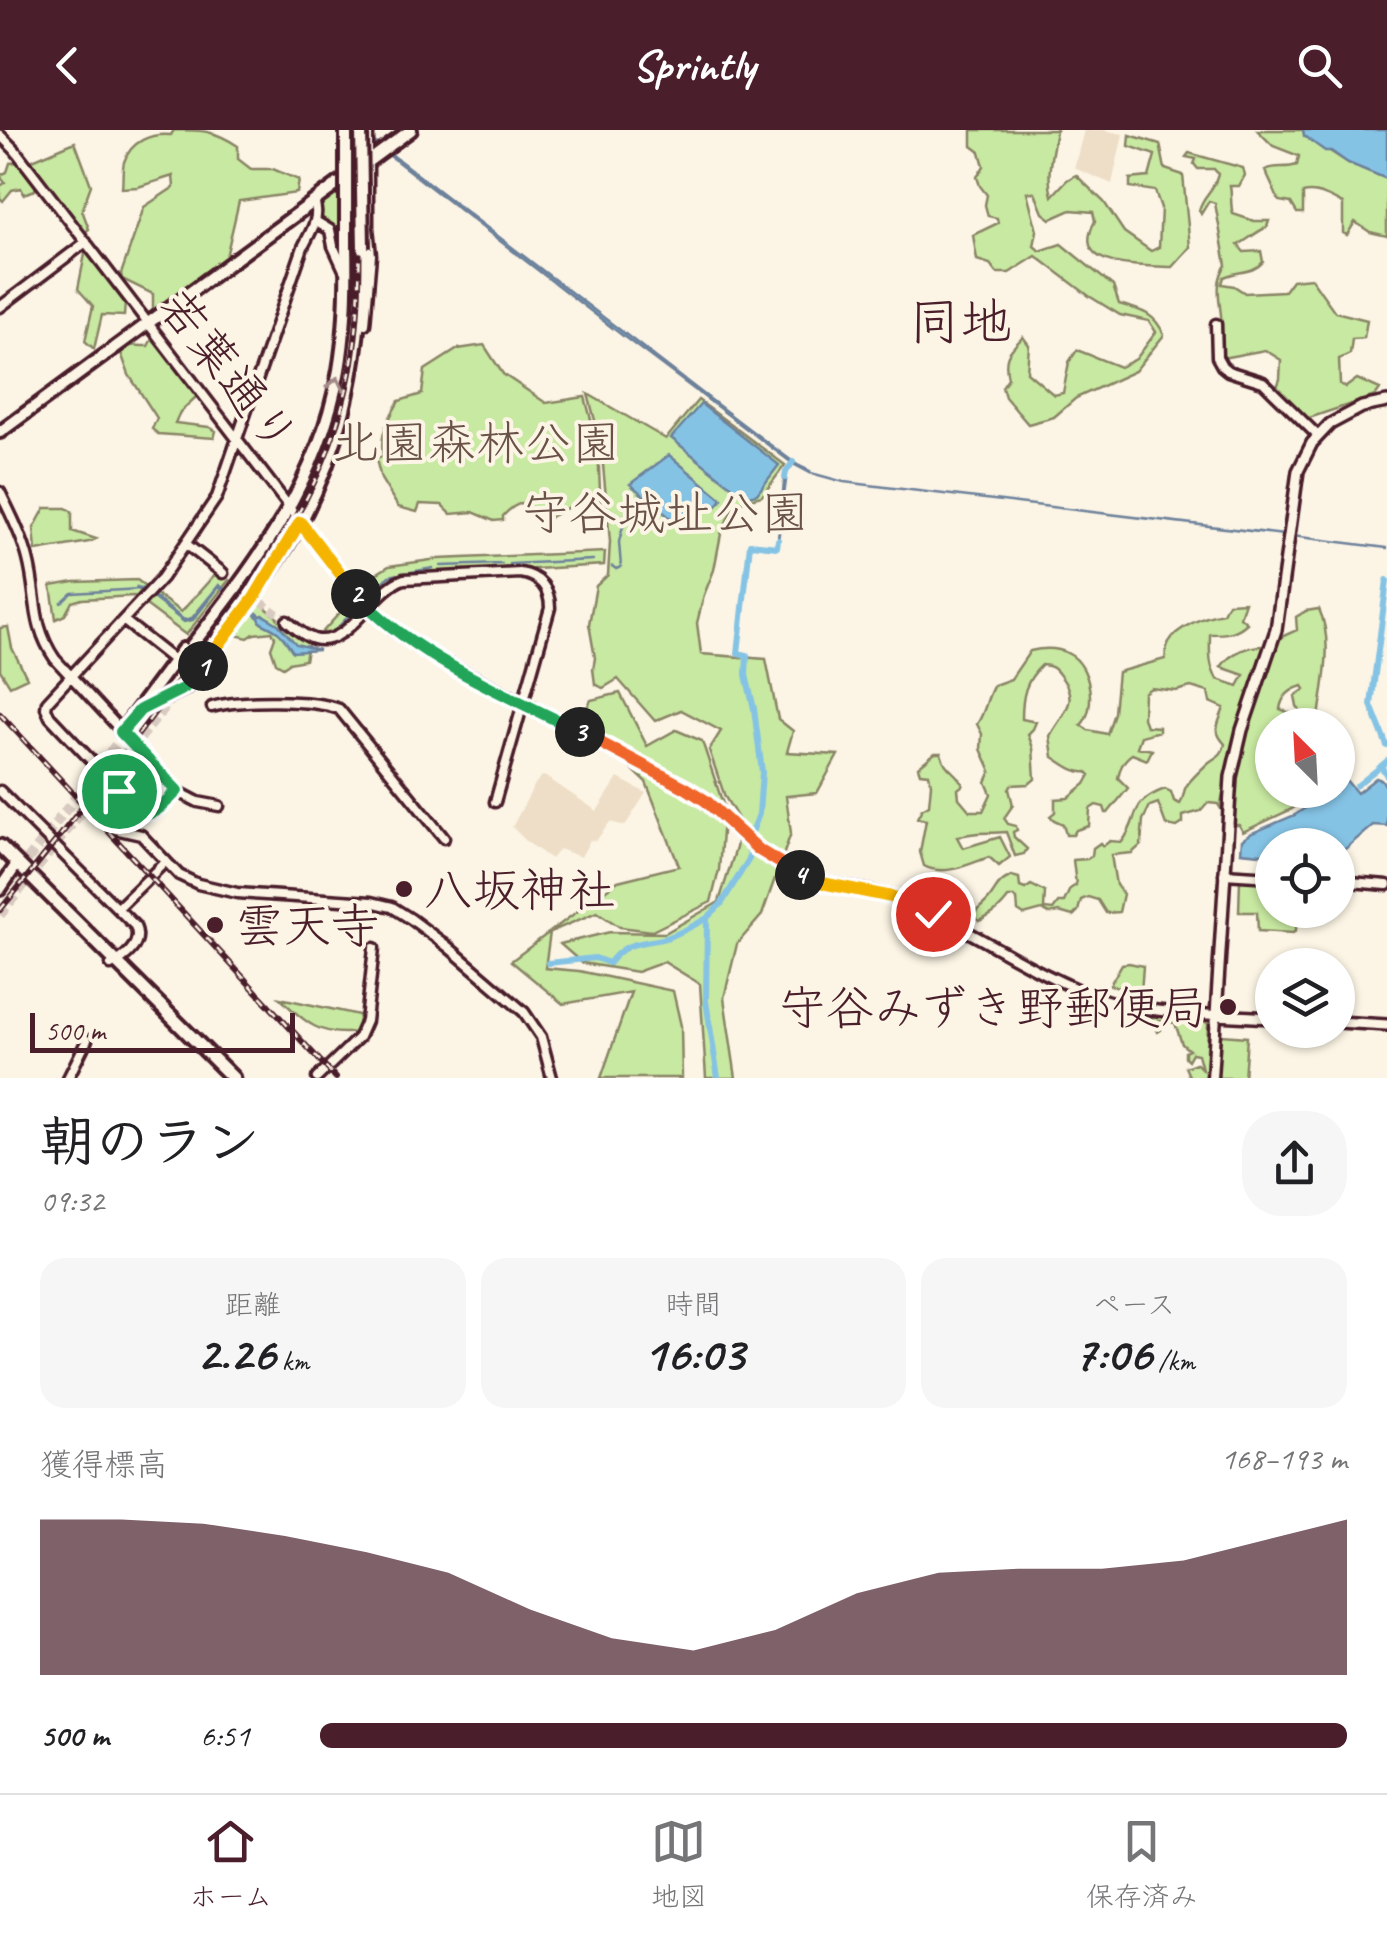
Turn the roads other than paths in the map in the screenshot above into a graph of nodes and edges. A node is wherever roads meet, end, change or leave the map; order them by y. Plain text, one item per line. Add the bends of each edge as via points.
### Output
1 (346, 130) edge
2 (411, 130) edge
3 (0, 135) edge
4 (366, 135) edge
5 (368, 162) junction
6 (314, 202) junction
7 (315, 221) junction
8 (86, 242) junction
9 (343, 251) junction
10 (0, 307) edge
11 (148, 324) junction
12 (365, 324) dead end
13 (1216, 324) dead end
14 (1387, 402) edge
15 (0, 432) edge
16 (1318, 436) junction
17 (236, 439) junction
18 (0, 492) edge
19 (290, 508) junction
20 (300, 522) junction
21 (186, 544) junction
22 (223, 572) tunnel mouth
23 (123, 620) junction
24 (287, 622) tunnel mouth
25 (178, 659) junction
26 (195, 672) junction
27 (70, 677) junction
28 (524, 704) junction
29 (212, 708) dead end
30 (134, 715) junction
31 (121, 732) junction
32 (113, 785) junction
33 (0, 791) edge
34 (177, 791) junction
35 (495, 802) dead end
36 (219, 806) dead end
37 (444, 838) dead end
38 (0, 850) edge
39 (166, 861) junction
40 (16, 866) junction
41 (1224, 874) junction
42 (1255, 876) edge
43 (1355, 882) edge
44 (1387, 884) edge
45 (0, 889) edge
46 (118, 908) junction
47 (374, 948) dead end
48 (114, 963) junction
49 (1216, 1015) junction
50 (1255, 1017) edge
51 (1355, 1023) edge
52 (1387, 1025) edge
53 (87, 1040) dead end
54 (68, 1078) edge
55 (230, 1078) edge
56 (318, 1078) edge
57 (552, 1078) edge
58 (1212, 1078) edge

1 - 9 main road, bridge
2 - 5 main road
3 - 8 street, 若葉通り
4 - 5 street
4 - 20 main road, bridge via 361,314 350,392 328,464
5 - 6 main road
5 - 12 street via 372,255
6 - 7 street
6 - 11 main road
7 - 9 street
7 - 17 street
8 - 10 street
8 - 11 street, 若葉通り
19 -> 9 main road via 328,418 340,367
11 - 15 main road
11 - 17 street, 若葉通り
13 - 16 street via 1222,366 1263,382
14 - 16 main road via 1348,412
16 - 41 main road via 1300,464 1272,642 1238,746
17 - 19 street, 若葉通り
17 - 21 street via 220,491
18 - 27 street via 28,555 41,636
19 - 20 street, 若葉通り
19 - 25 main road
20 - 26 main road
20 - 28 street, 若葉通り, bridge via 356,594 397,632
21 - 22 street
21 - 23 street
23 - 25 street
23 - 27 street
24 - 28 street via 308,637 329,640 398,580 533,576 546,589 550,608
25 - 26 street
25 - 30 main road
26 - 30 main road via 179,692
27 - 31 street
27 - 32 street via 49,697 47,711
28 - 35 street
28 - 49 street, 若葉通り via 686,788 798,875 908,902 1103,999
29 - 37 street via 288,702 339,708
30 - 31 main road
31 - 34 street
32 - 34 street via 145,814
32 - 39 street via 100,809 115,829 141,835
33 - 46 street
34 - 36 street
38 - 40 highway
39 - 46 street
39 - 57 street via 185,879 224,891 392,907 524,1012 542,1037
40 - 45 main road
40 - 48 highway
41 - 42 street
41 - 49 main road
43 - 44 street
46 - 48 street via 138,938
47 - 56 street via 362,1032
48 - 55 highway
49 - 50 main road
49 - 58 street
51 - 52 main road
53 - 54 street

